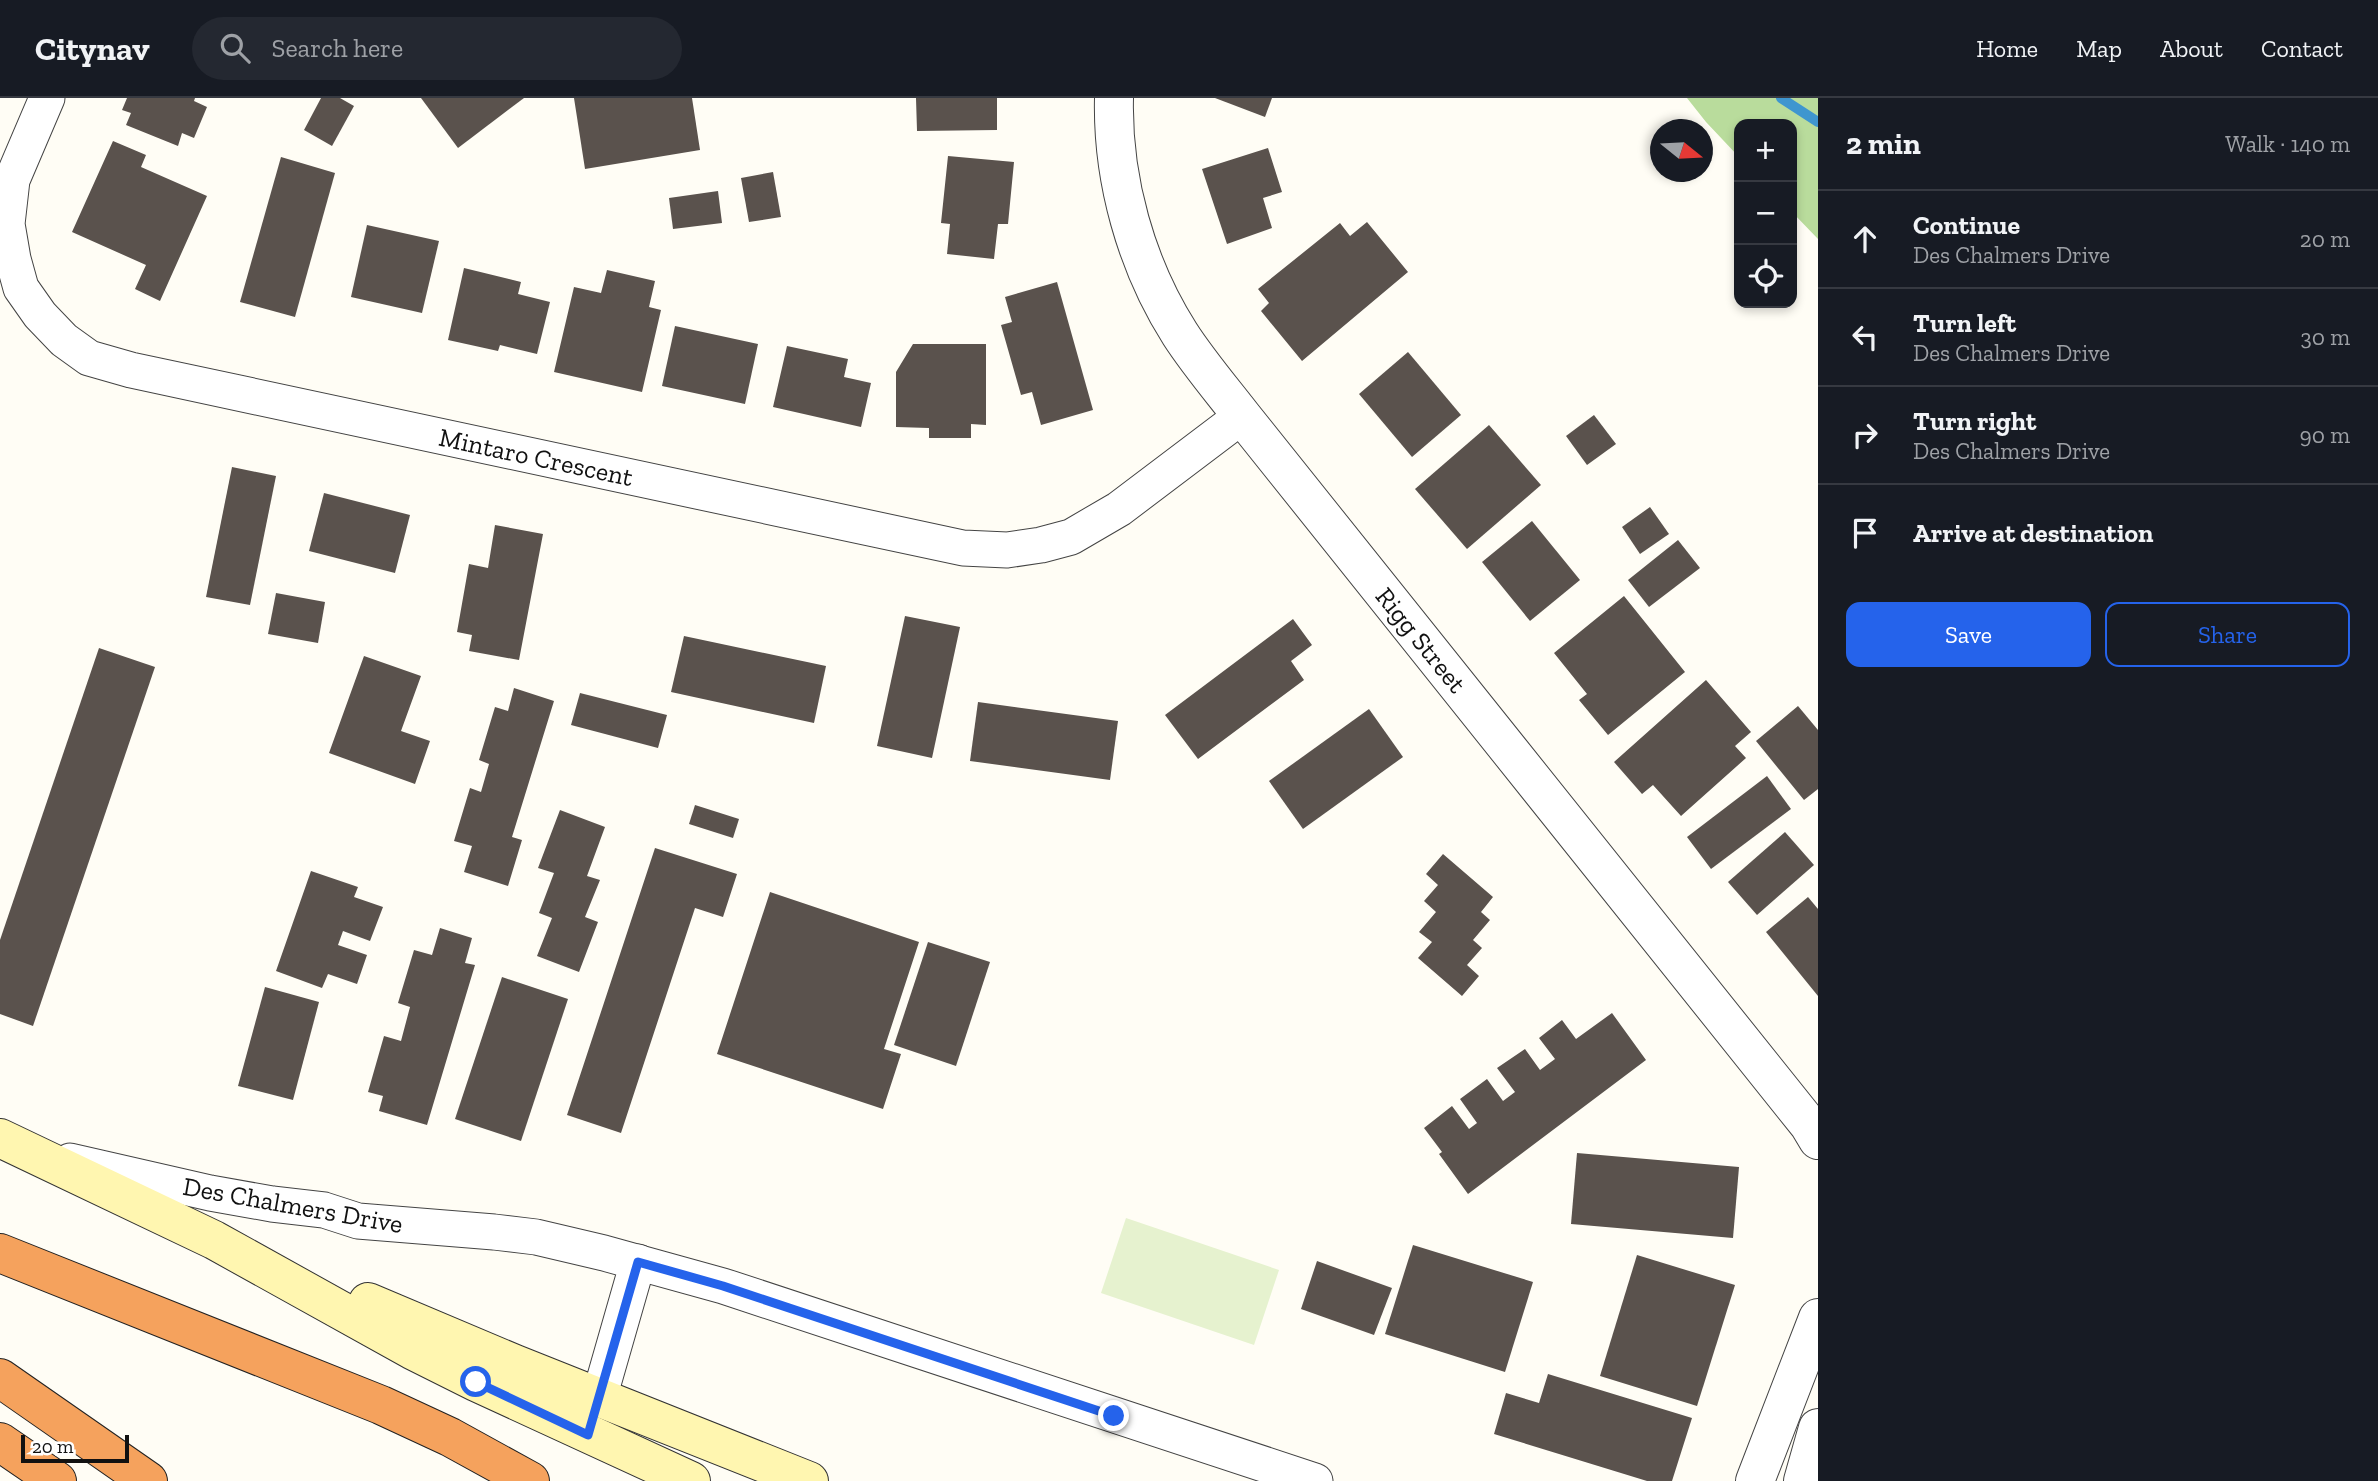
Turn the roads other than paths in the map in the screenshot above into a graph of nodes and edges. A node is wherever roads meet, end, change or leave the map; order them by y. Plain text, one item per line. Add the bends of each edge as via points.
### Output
1 (47, 98) edge
2 (1114, 98) edge
3 (1242, 416) junction
4 (1818, 1140) edge
5 (16, 1145) edge
6 (214, 1240) junction
7 (0, 1253) edge
8 (638, 1262) junction
9 (1818, 1318) edge
10 (0, 1378) edge
11 (1807, 1380) edge
12 (599, 1398) junction
13 (1818, 1428) edge
14 (588, 1435) junction
15 (0, 1442) edge
16 (57, 1481) edge
17 (148, 1481) edge
18 (530, 1481) edge
19 (691, 1481) edge
20 (808, 1481) edge
21 (1315, 1481) edge
22 (1755, 1481) edge
23 (1804, 1481) edge

1 - 3 street, Mintaro Crescent via 12,180 7,224 21,288 40,315 72,346 89,358 131,370 963,548 1007,550 1071,537 1119,509
2 - 3 street, Rigg Street via 1118,166 1149,273 1180,334
3 - 4 street, Rigg Street
5 - 6 main road, Des Chalmers Drive
5 - 8 street, Des Chalmers Drive via 210,1193 324,1210 368,1223 536,1237
6 - 12 main road, Des Chalmers Drive
6 - 14 main road, Des Chalmers Drive via 412,1350
7 - 18 highway via 381,1405
8 - 12 street
8 - 21 street, Des Chalmers Drive
9 - 11 street
10 - 17 highway
11 - 22 street
12 - 14 main road
12 - 20 main road, Des Chalmers Drive
13 - 23 street
14 - 19 main road, Des Chalmers Drive
15 - 16 highway

